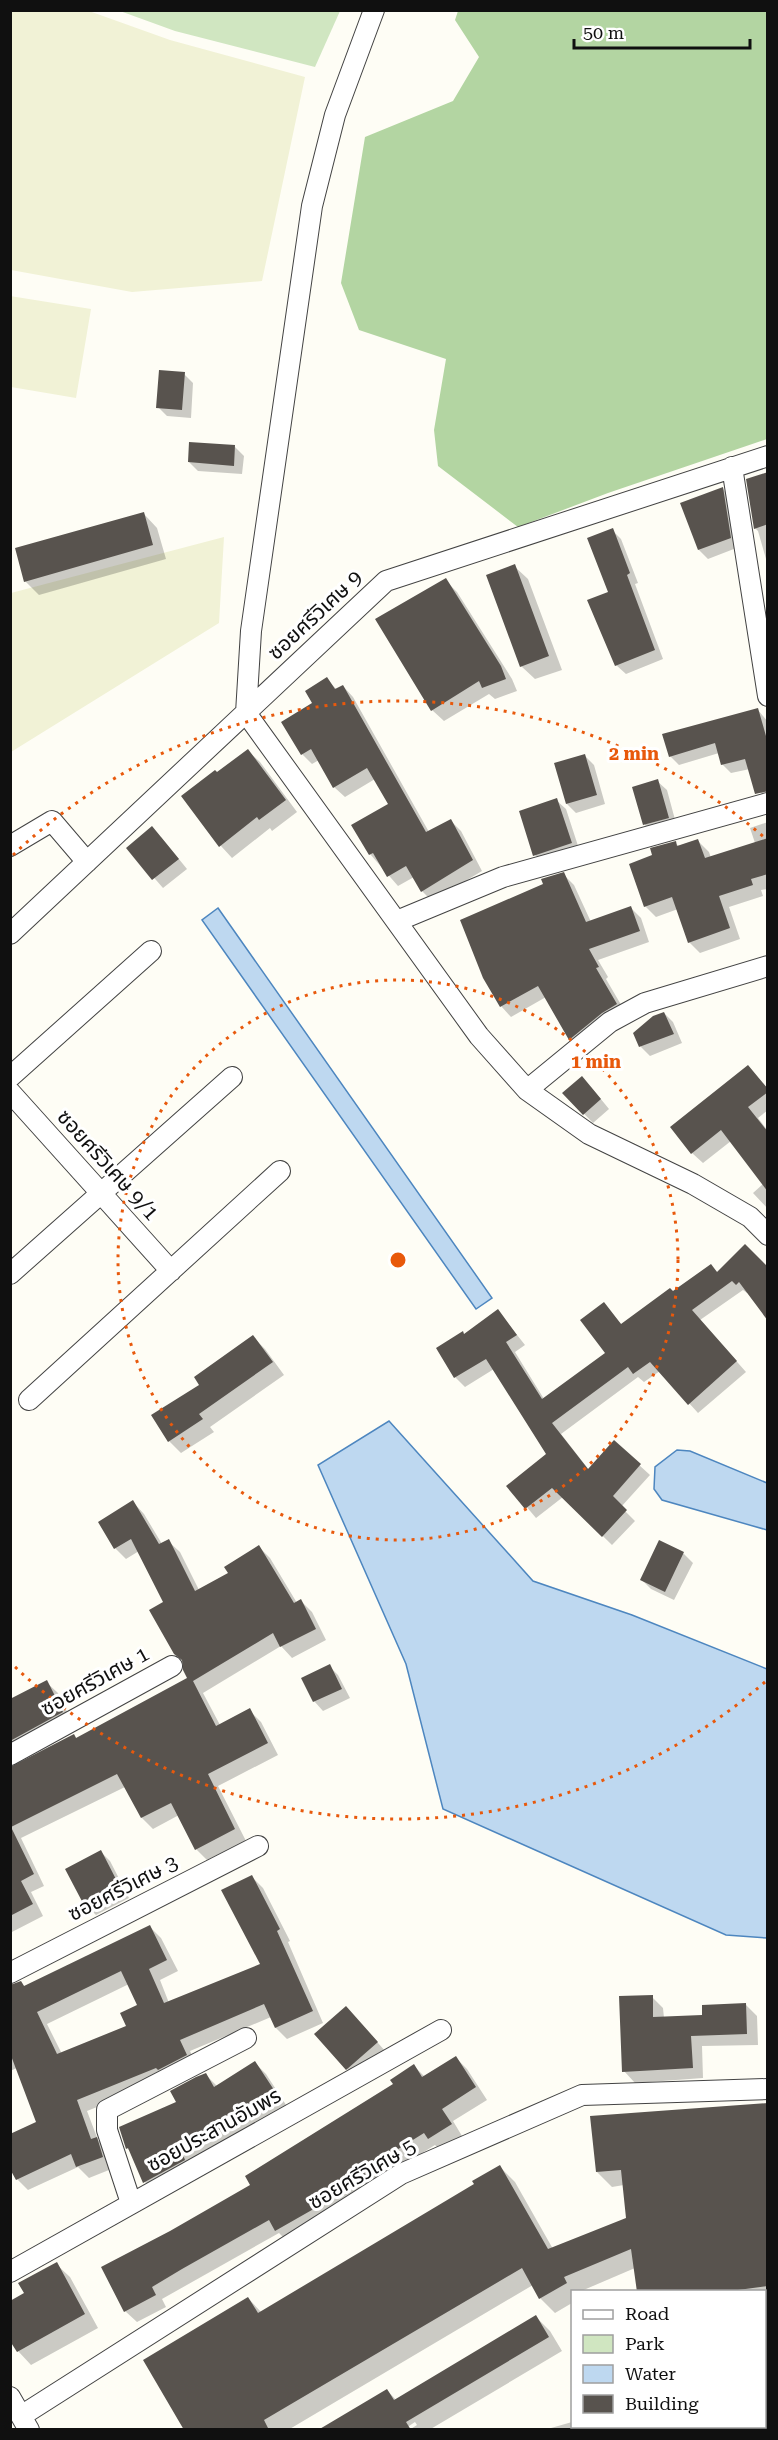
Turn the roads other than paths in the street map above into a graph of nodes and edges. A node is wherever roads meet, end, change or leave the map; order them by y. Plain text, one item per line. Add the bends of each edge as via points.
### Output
1 (374, 10) edge
2 (768, 456) edge
3 (732, 467) junction
4 (768, 696) edge
5 (246, 713) junction
6 (768, 803) edge
7 (10, 846) edge
8 (87, 862) junction
9 (397, 921) junction
10 (10, 934) edge
11 (152, 951) dead end
12 (768, 966) edge
13 (10, 1077) edge
14 (232, 1077) dead end
15 (526, 1090) junction
16 (10, 1092) edge
17 (280, 1171) dead end
18 (101, 1193) junction
19 (768, 1235) edge
20 (171, 1270) junction
21 (10, 1274) edge
22 (29, 1400) dead end
23 (172, 1666) dead end
24 (10, 1755) edge
25 (258, 1846) dead end
26 (10, 1973) edge
27 (441, 2030) dead end
28 (246, 2038) dead end
29 (768, 2089) edge
30 (131, 2203) junction
31 (10, 2272) edge
32 (10, 2397) edge
33 (25, 2423) edge

1 - 5 street via 335,115 312,206 251,631
2 - 3 street, ซอยศรีวิเศษ 9
3 - 4 street
3 - 5 street, ซอยศรีวิเศษ 9 via 387,581
5 - 8 street, ซอยศรีวิเศษ 9
5 - 9 street
6 - 9 street via 502,877
7 - 8 street via 52,821
8 - 10 street, ซอยศรีวิเศษ 9
9 - 15 street via 479,1036
11 - 13 street
12 - 15 street via 645,1003 610,1022
14 - 18 street
15 - 19 street via 589,1134 750,1216
16 - 18 street, ซอยศรีวิเศษ 9/1
17 - 20 street
18 - 20 street, ซอยศรีวิเศษ 9/1
18 - 21 street
20 - 22 street
23 - 24 street, ซอยศรีวิเศษ 1
25 - 26 street, ซอยศรีวิเศษ 3
27 - 30 street, ซอยประสานอัมพร
28 - 30 street via 107,2110 107,2130
29 - 33 street, ซอยศรีวิเศษ 5 via 582,2094 401,2174
30 - 31 street, ซอยประสานอัมพร
32 - 33 street

